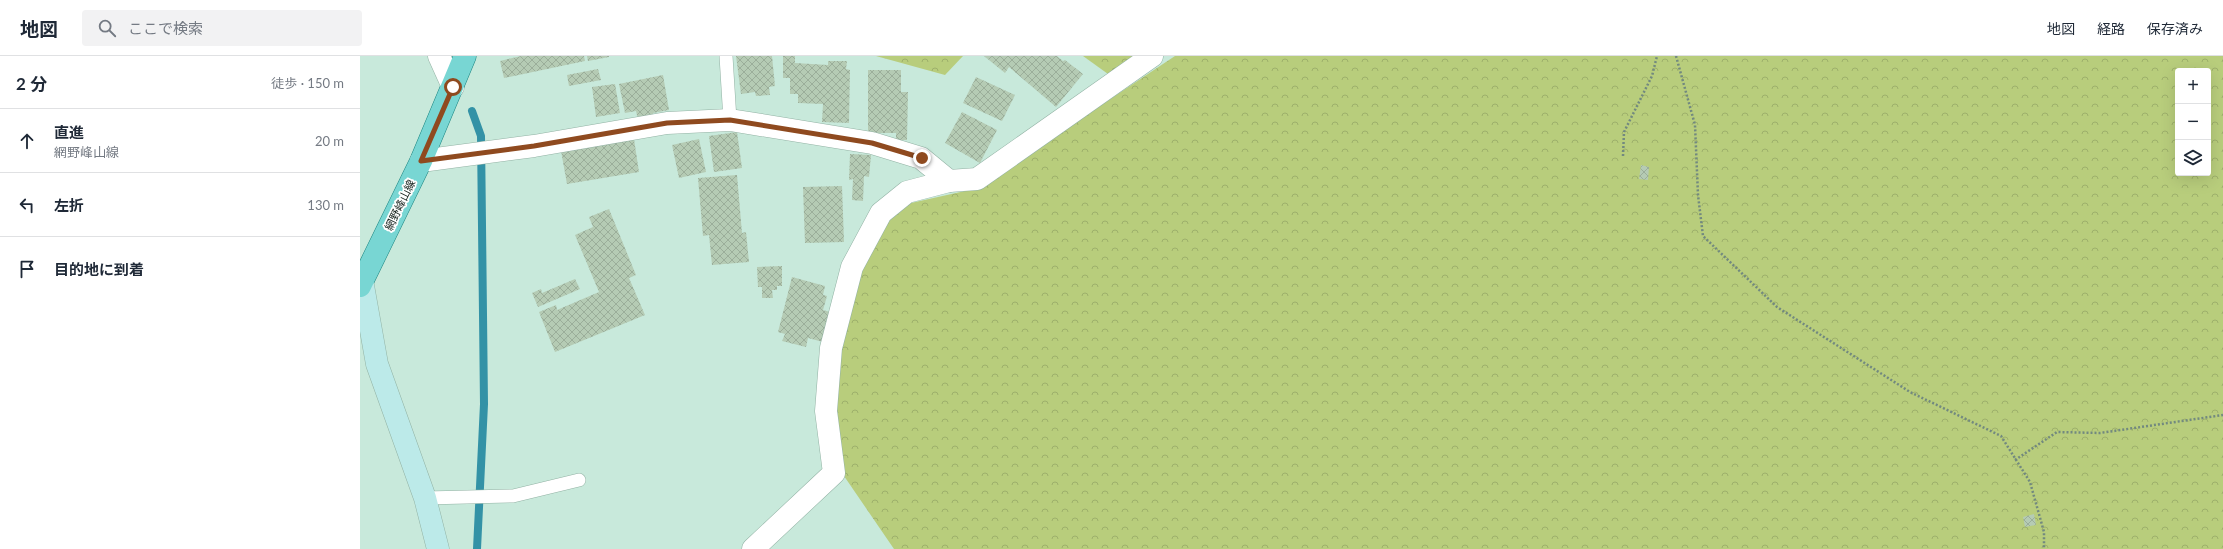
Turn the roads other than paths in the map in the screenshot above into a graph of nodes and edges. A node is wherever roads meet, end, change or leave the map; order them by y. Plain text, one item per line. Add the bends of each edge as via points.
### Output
1 (439, 56) edge
2 (466, 56) edge
3 (726, 56) edge
4 (1152, 56) edge
5 (453, 87) junction
6 (730, 120) junction
7 (421, 161) junction
8 (949, 181) junction
9 (361, 281) edge
10 (579, 480) dead end
11 (425, 498) junction
12 (438, 549) edge
13 (753, 549) edge

1 - 5 street
2 - 5 main road, 網野峰山線
3 - 6 lane
4 - 8 street via 977,179
5 - 7 main road, 網野峰山線
6 - 7 street via 667,123 534,146
6 - 8 street via 872,143 922,158
7 - 9 main road, 網野峰山線
8 - 13 street via 907,192 877,219 852,267 831,348 826,410 834,473
9 - 11 street via 377,364
10 - 11 lane via 513,496
11 - 12 street

